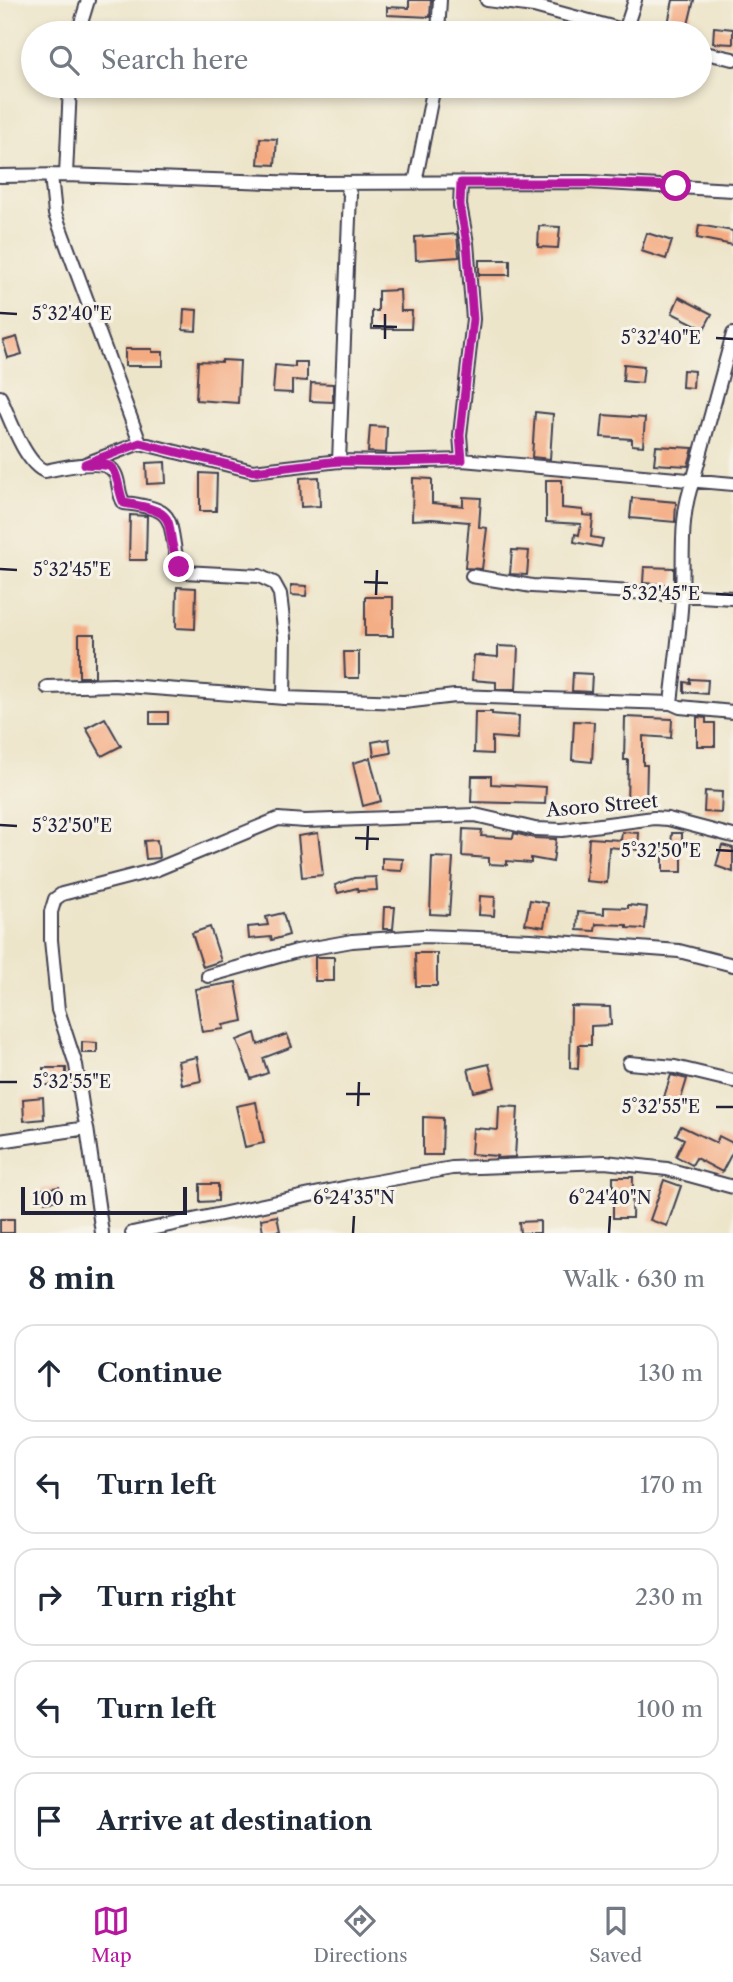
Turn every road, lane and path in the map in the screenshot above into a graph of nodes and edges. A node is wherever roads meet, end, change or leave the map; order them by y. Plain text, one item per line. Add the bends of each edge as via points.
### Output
1 (88, 0) edge
2 (440, 0) edge
3 (486, 0) edge
4 (635, 0) edge
5 (82, 21) edge
6 (439, 21) edge
7 (589, 21) edge
8 (631, 21) edge
9 (712, 56) edge
10 (733, 59) edge
11 (69, 98) edge
12 (432, 98) edge
13 (51, 175) junction
14 (66, 175) junction
15 (0, 176) edge
16 (345, 183) junction
17 (415, 183) junction
18 (461, 183) junction
19 (733, 190) edge
20 (733, 334) edge
21 (0, 397) edge
22 (140, 443) junction
23 (462, 460) junction
24 (339, 461) junction
25 (85, 464) junction
26 (693, 481) junction
27 (733, 484) edge
28 (472, 576) dead end
29 (682, 595) junction
30 (733, 598) edge
31 (47, 687) dead end
32 (284, 698) junction
33 (671, 703) junction
34 (733, 712) edge
35 (733, 836) edge
36 (733, 965) edge
37 (208, 976) dead end
38 (629, 1063) dead end
39 (733, 1081) edge
40 (88, 1128) junction
41 (0, 1141) edge
42 (733, 1187) edge
43 (102, 1233) edge
44 (132, 1233) edge

1 - 5 street
2 - 6 street
3 - 7 street via 534,6
4 - 8 street
9 - 10 street
11 - 14 street
12 - 17 street
13 - 14 street
13 - 15 street
13 - 22 street via 55,214
14 - 16 street
16 - 17 street
16 - 24 street via 350,194
17 - 18 street
18 - 19 street
18 - 23 street via 473,319 460,435
20 - 26 street
21 - 25 street via 40,470
22 - 24 street via 253,471
22 - 25 street
23 - 24 street
23 - 26 street
25 - 32 street via 109,466 116,472 124,503 161,512 169,520 176,558 184,572 259,576 274,583 280,594 285,637
26 - 27 street
26 - 29 street via 682,541
28 - 29 street via 532,586
29 - 30 street
29 - 33 street
31 - 32 street via 114,685
32 - 33 street via 404,702 455,696
33 - 34 street via 680,708
35 - 40 street, Asoro Street via 661,818 562,830 535,829 475,815 278,819 155,870 62,894 51,912 58,1010 76,1065
36 - 37 street via 679,951 423,936 297,951
38 - 39 street via 675,1067
40 - 41 street
40 - 43 street
42 - 44 street via 667,1169 604,1162 452,1168

